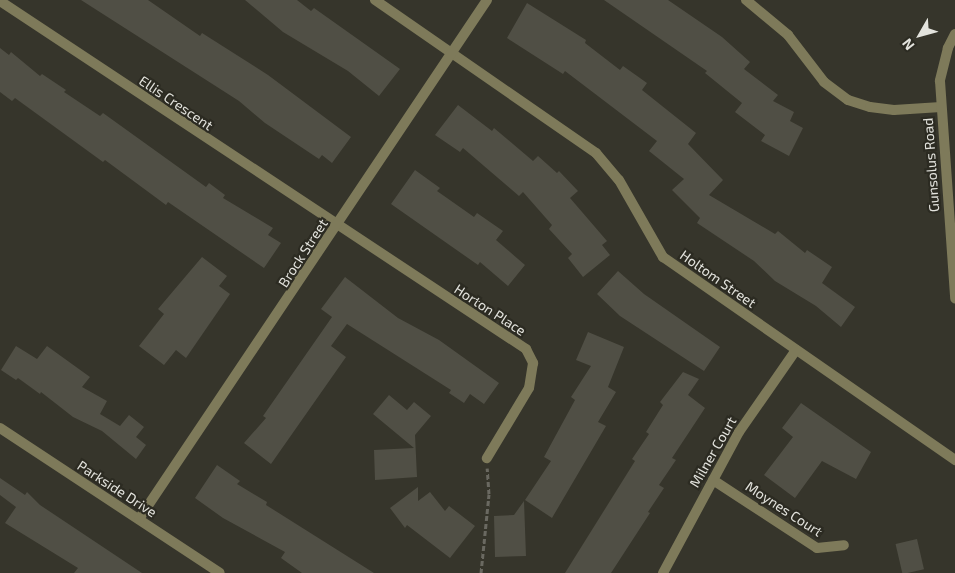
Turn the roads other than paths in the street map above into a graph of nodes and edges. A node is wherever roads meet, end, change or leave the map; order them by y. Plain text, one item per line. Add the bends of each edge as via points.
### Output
1 (375, 0) edge
2 (487, 0) edge
3 (746, 0) edge
4 (0, 1) edge
5 (955, 34) edge
6 (451, 54) junction
7 (941, 107) junction
8 (337, 226) junction
9 (955, 298) edge
10 (796, 350) junction
11 (0, 428) edge
12 (487, 458) road end
13 (955, 460) edge
14 (712, 480) junction
15 (139, 520) junction
16 (844, 545) dead end
17 (220, 573) edge
18 (663, 573) edge

1 - 6 street
2 - 6 street, Brock Street
3 - 7 street via 788,35 824,82 848,100 894,110
4 - 8 street, Ellis Crescent
5 - 7 street, Gunsolus Road via 940,81
6 - 8 street, Brock Street
6 - 10 street, Holtom Street via 596,153 619,180 663,257
7 - 9 street, Gunsolus Road
8 - 12 street, Horton Place via 526,349 533,363 529,388
8 - 15 street, Brock Street
10 - 13 street, Holtom Street
10 - 14 street, Milner Court via 739,432
11 - 15 street, Parkside Drive
14 - 16 street, Moynes Court via 817,548
14 - 18 street, Milner Court
15 - 17 street, Parkside Drive

